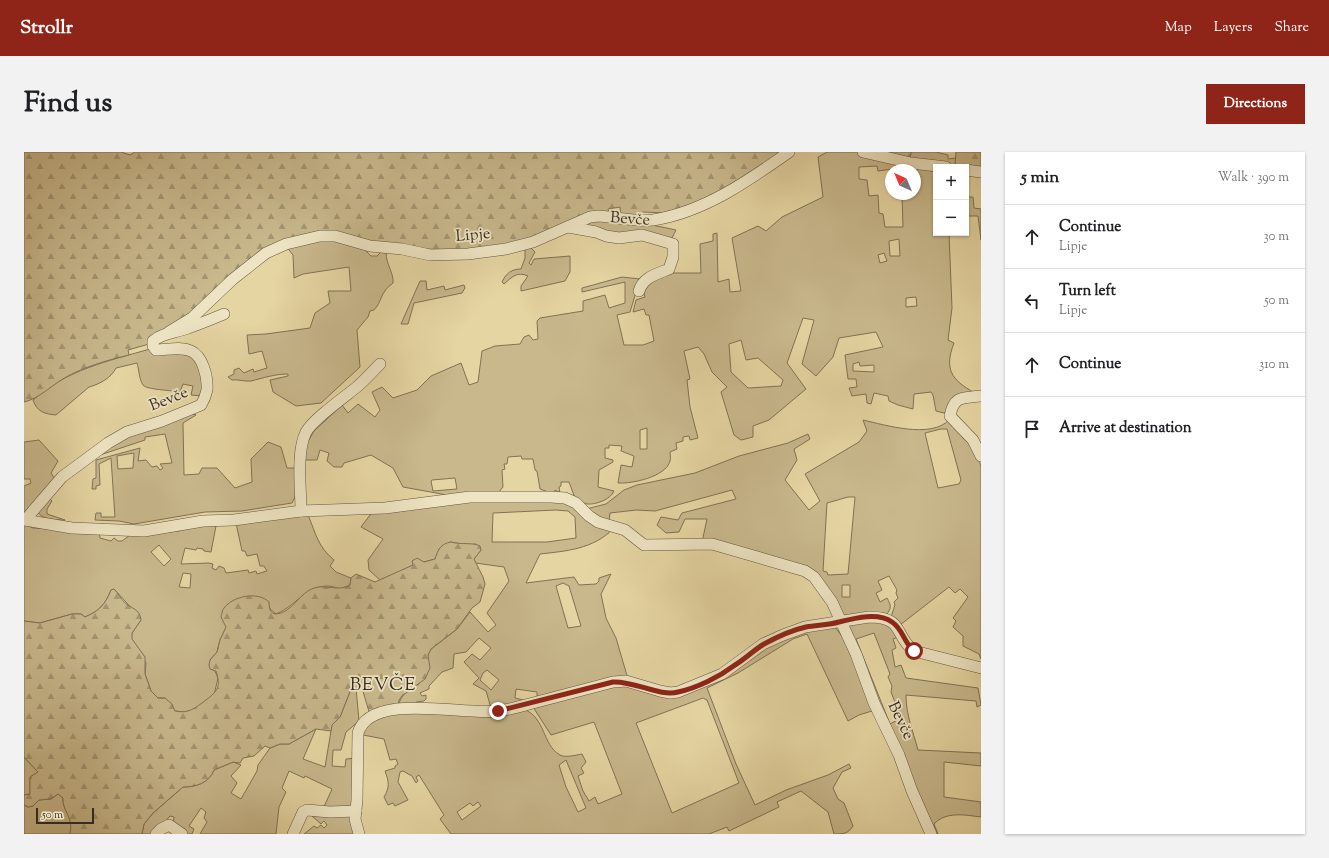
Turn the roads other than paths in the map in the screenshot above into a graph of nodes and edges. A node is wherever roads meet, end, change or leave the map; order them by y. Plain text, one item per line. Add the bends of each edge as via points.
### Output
1 (788, 152) edge
2 (863, 152) edge
3 (933, 165) edge
4 (969, 170) edge
5 (981, 172) edge
6 (568, 227) junction
7 (639, 291) dead end
8 (224, 314) dead end
9 (170, 332) junction
10 (380, 364) dead end
11 (981, 396) edge
12 (981, 456) edge
13 (301, 511) junction
14 (25, 520) edge
15 (839, 622) junction
16 (981, 668) edge
17 (356, 811) junction
18 (156, 834) edge
19 (182, 834) edge
20 (293, 834) edge
21 (359, 834) edge
22 (931, 834) edge

1 - 6 street, Lipje via 736,187 695,209 652,220 590,217
2 - 3 street via 889,159
4 - 5 street
6 - 7 street, Bevče via 619,238 642,235 672,244 674,256 670,269 645,280
6 - 9 street, Lipje via 532,242 506,249 468,254 430,255 402,248 370,246 335,236 320,236 286,244 266,253 233,279 192,318
8 - 9 street, Bevče via 186,329
9 - 14 street, Bevče via 153,341 153,346 156,350 192,351 199,358 207,388 201,405 127,432 108,443 62,477
10 - 13 street via 306,432 301,456
11 - 12 street via 968,396 956,401 951,407 950,416 973,440
13 - 14 street, Bevče via 234,520 203,521 144,531 72,528
13 - 15 street, Bevče via 385,508 470,497 565,498 576,503 598,522 625,530 644,545 712,544 805,571 824,589
15 - 16 street via 874,617 892,621 914,651
15 - 17 street via 805,627 783,635 763,644 722,674 678,692 660,692 626,681 613,682 498,711 464,712 425,708 393,710 370,717 360,726 358,733
15 - 22 street, Bevče via 899,755
17 - 20 street via 307,810
17 - 21 street via 355,819
18 - 19 street via 169,825

